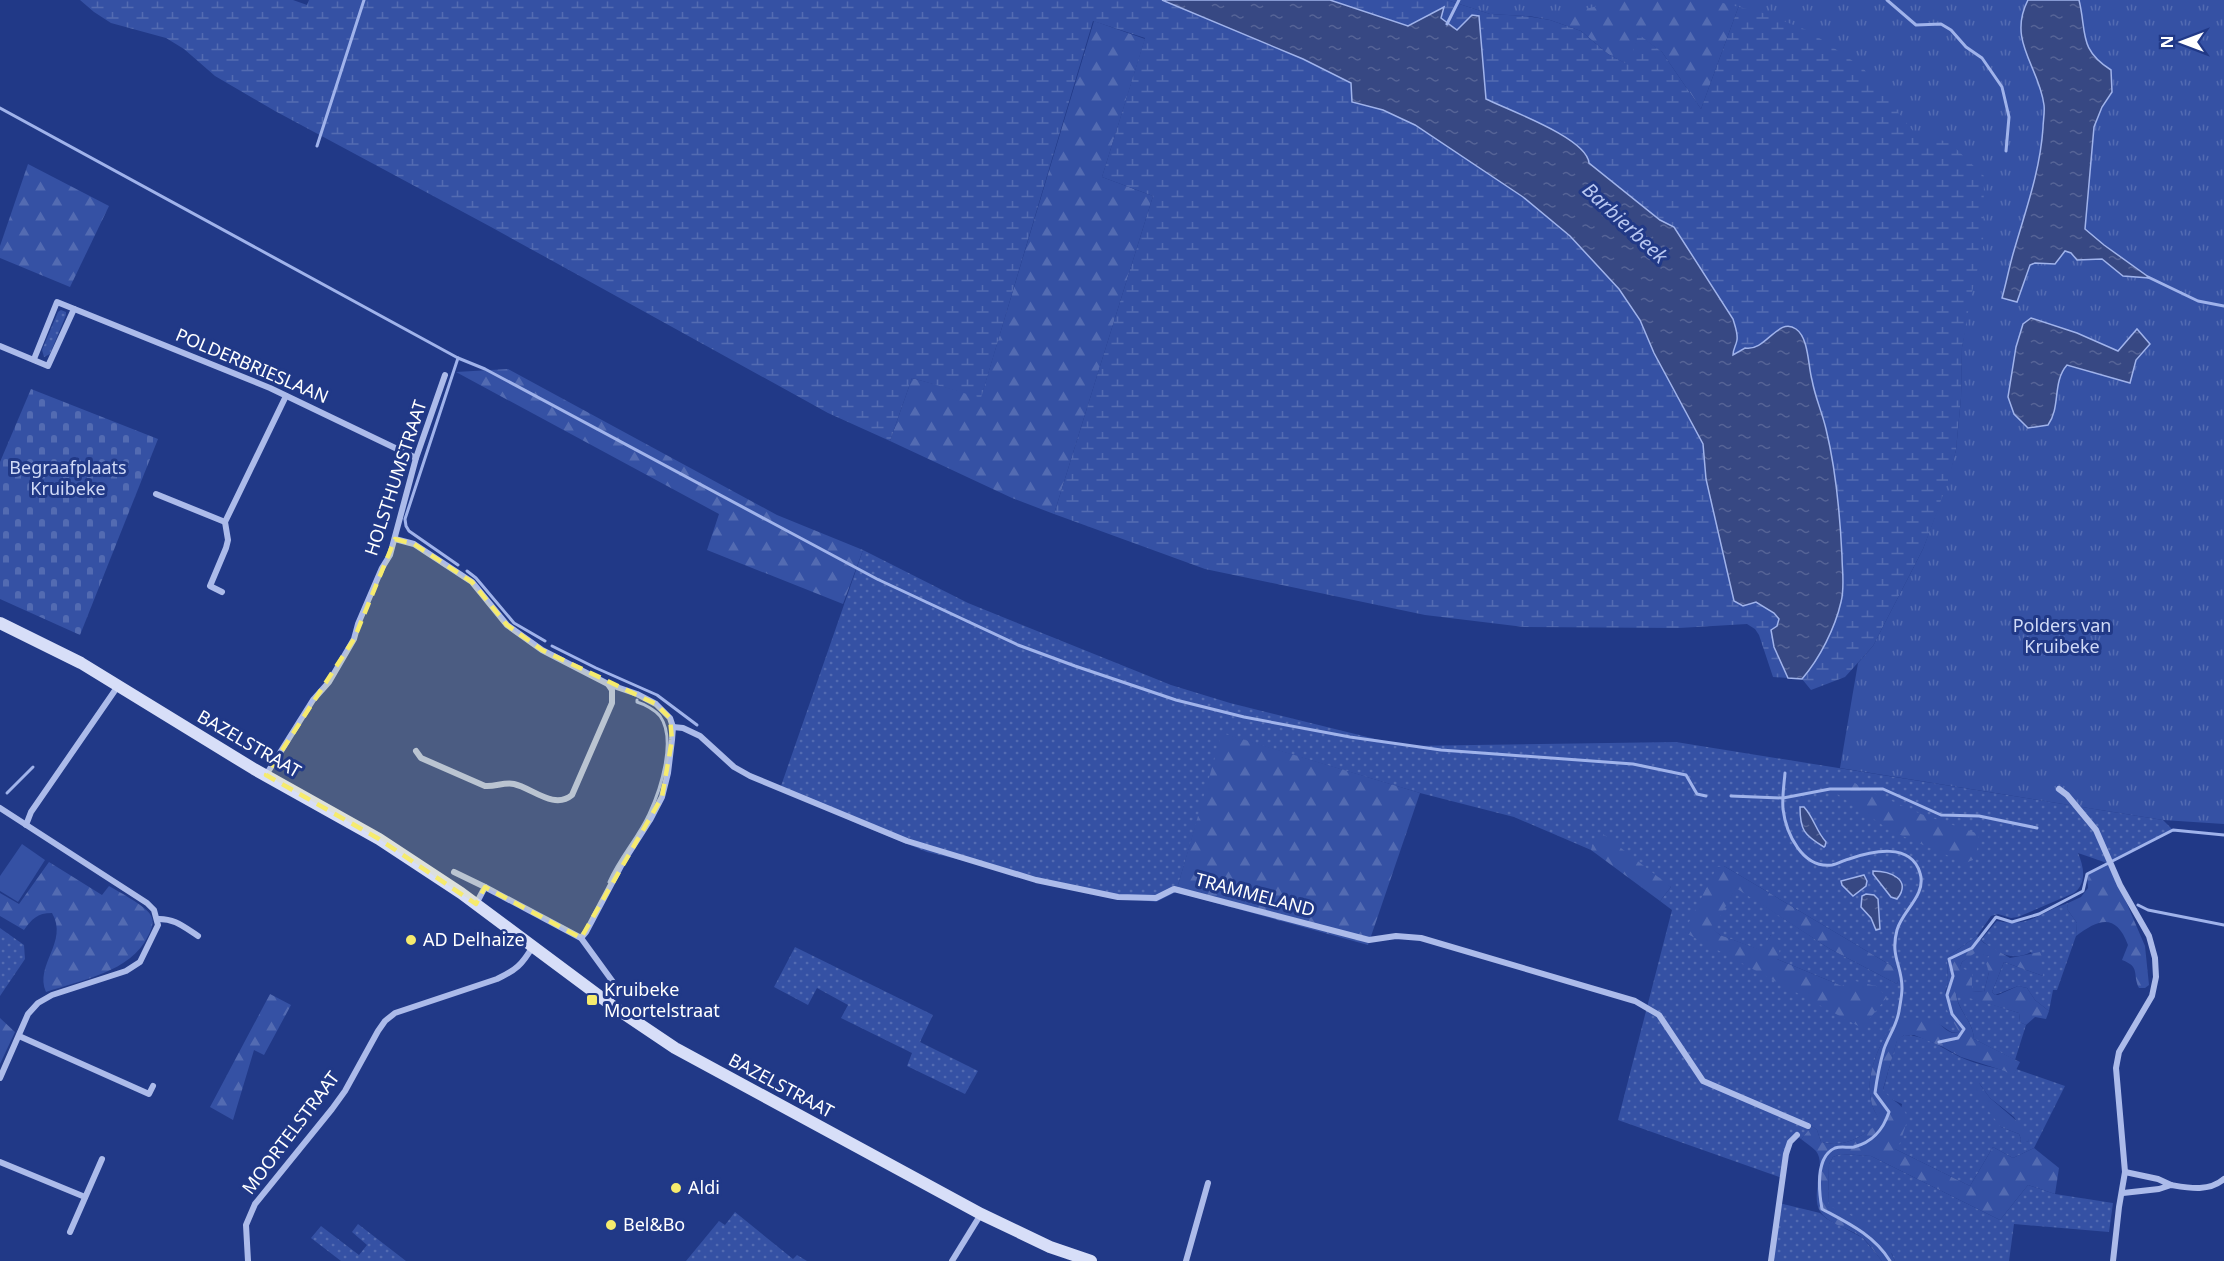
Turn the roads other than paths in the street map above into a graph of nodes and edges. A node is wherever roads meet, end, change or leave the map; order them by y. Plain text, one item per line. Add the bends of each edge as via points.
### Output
1 (74, 309) junction
2 (0, 346) edge
3 (34, 359) junction
4 (445, 375) dead end
5 (286, 396) junction
6 (416, 458) junction
7 (156, 494) dead end
8 (225, 522) junction
9 (395, 539) junction
10 (222, 592) dead end
11 (0, 623) edge
12 (608, 684) junction
13 (118, 686) junction
14 (673, 727) junction
15 (416, 751) dead end
16 (266, 775) junction
17 (2059, 789) dead end
18 (0, 807) edge
19 (26, 825) junction
20 (454, 872) dead end
21 (485, 887) junction
22 (476, 904) junction
23 (157, 919) junction
24 (198, 936) dead end
25 (581, 938) junction
26 (533, 946) junction
27 (613, 982) dead end
28 (18, 1036) junction
29 (0, 1078) edge
30 (153, 1086) dead end
31 (149, 1094) junction
32 (156, 1098) dead end
33 (1808, 1126) dead end
34 (1797, 1136) dead end
35 (102, 1159) dead end
36 (0, 1162) edge
37 (2125, 1172) junction
38 (2224, 1179) edge
39 (1208, 1183) dead end
40 (2171, 1185) junction
41 (2123, 1193) junction
42 (85, 1197) junction
43 (981, 1214) junction
44 (70, 1232) dead end
45 (248, 1261) edge
46 (952, 1261) edge
47 (1091, 1261) edge
48 (1186, 1261) edge
49 (1772, 1261) edge
50 (2113, 1261) edge

1 - 3 street via 48,366
1 - 3 street via 57,302
1 - 5 street, POLDERBRIESLAAN
2 - 3 street
4 - 6 street, HOLSTHUMSTRAAT
5 - 6 street, POLDERBRIESLAAN
5 - 8 street
6 - 9 street, HOLSTHUMSTRAAT
7 - 8 street
8 - 10 street via 228,540 210,586
9 - 12 street via 414,544 471,582 519,635
9 - 16 street, HOLSTHUMSTRAAT via 354,639
11 - 13 main road, BAZELSTRAAT
12 - 14 street via 656,704
12 - 15 street via 612,703 572,795 566,800 555,801 512,783 485,786 421,758
13 - 16 main road, BAZELSTRAAT
13 - 19 street via 31,812
14 - 25 street via 662,797
14 - 33 street, TRAMMELAND via 692,732 734,767 767,784 907,841 1036,880 1118,897 1156,898 1174,889 1369,940 1421,938 1635,1001 1659,1015 1703,1081
16 - 22 main road, BAZELSTRAAT via 379,839
17 - 37 street via 2091,822 2149,936 2155,958 2157,977 2152,996 2119,1052 2116,1068
18 - 19 street
19 - 23 street via 147,903
20 - 21 street
21 - 22 street
21 - 25 street
22 - 26 main road, BAZELSTRAAT
23 - 24 street via 168,918
23 - 28 street via 155,934 140,962 126,971 38,1002
25 - 27 street
26 - 43 main road, BAZELSTRAAT via 675,1048
26 - 45 street, MOORTELSTRAAT via 522,964 511,972 400,1011 386,1021 339,1100 249,1214
28 - 29 street
28 - 31 street
30 - 31 street
31 - 32 street
34 - 49 street via 1786,1154
35 - 42 street
36 - 42 street
37 - 40 street
37 - 41 street
38 - 40 street via 2209,1187
39 - 48 street
40 - 41 street
41 - 50 street
42 - 44 street
43 - 46 street
43 - 47 main road, BAZELSTRAAT via 1050,1247

